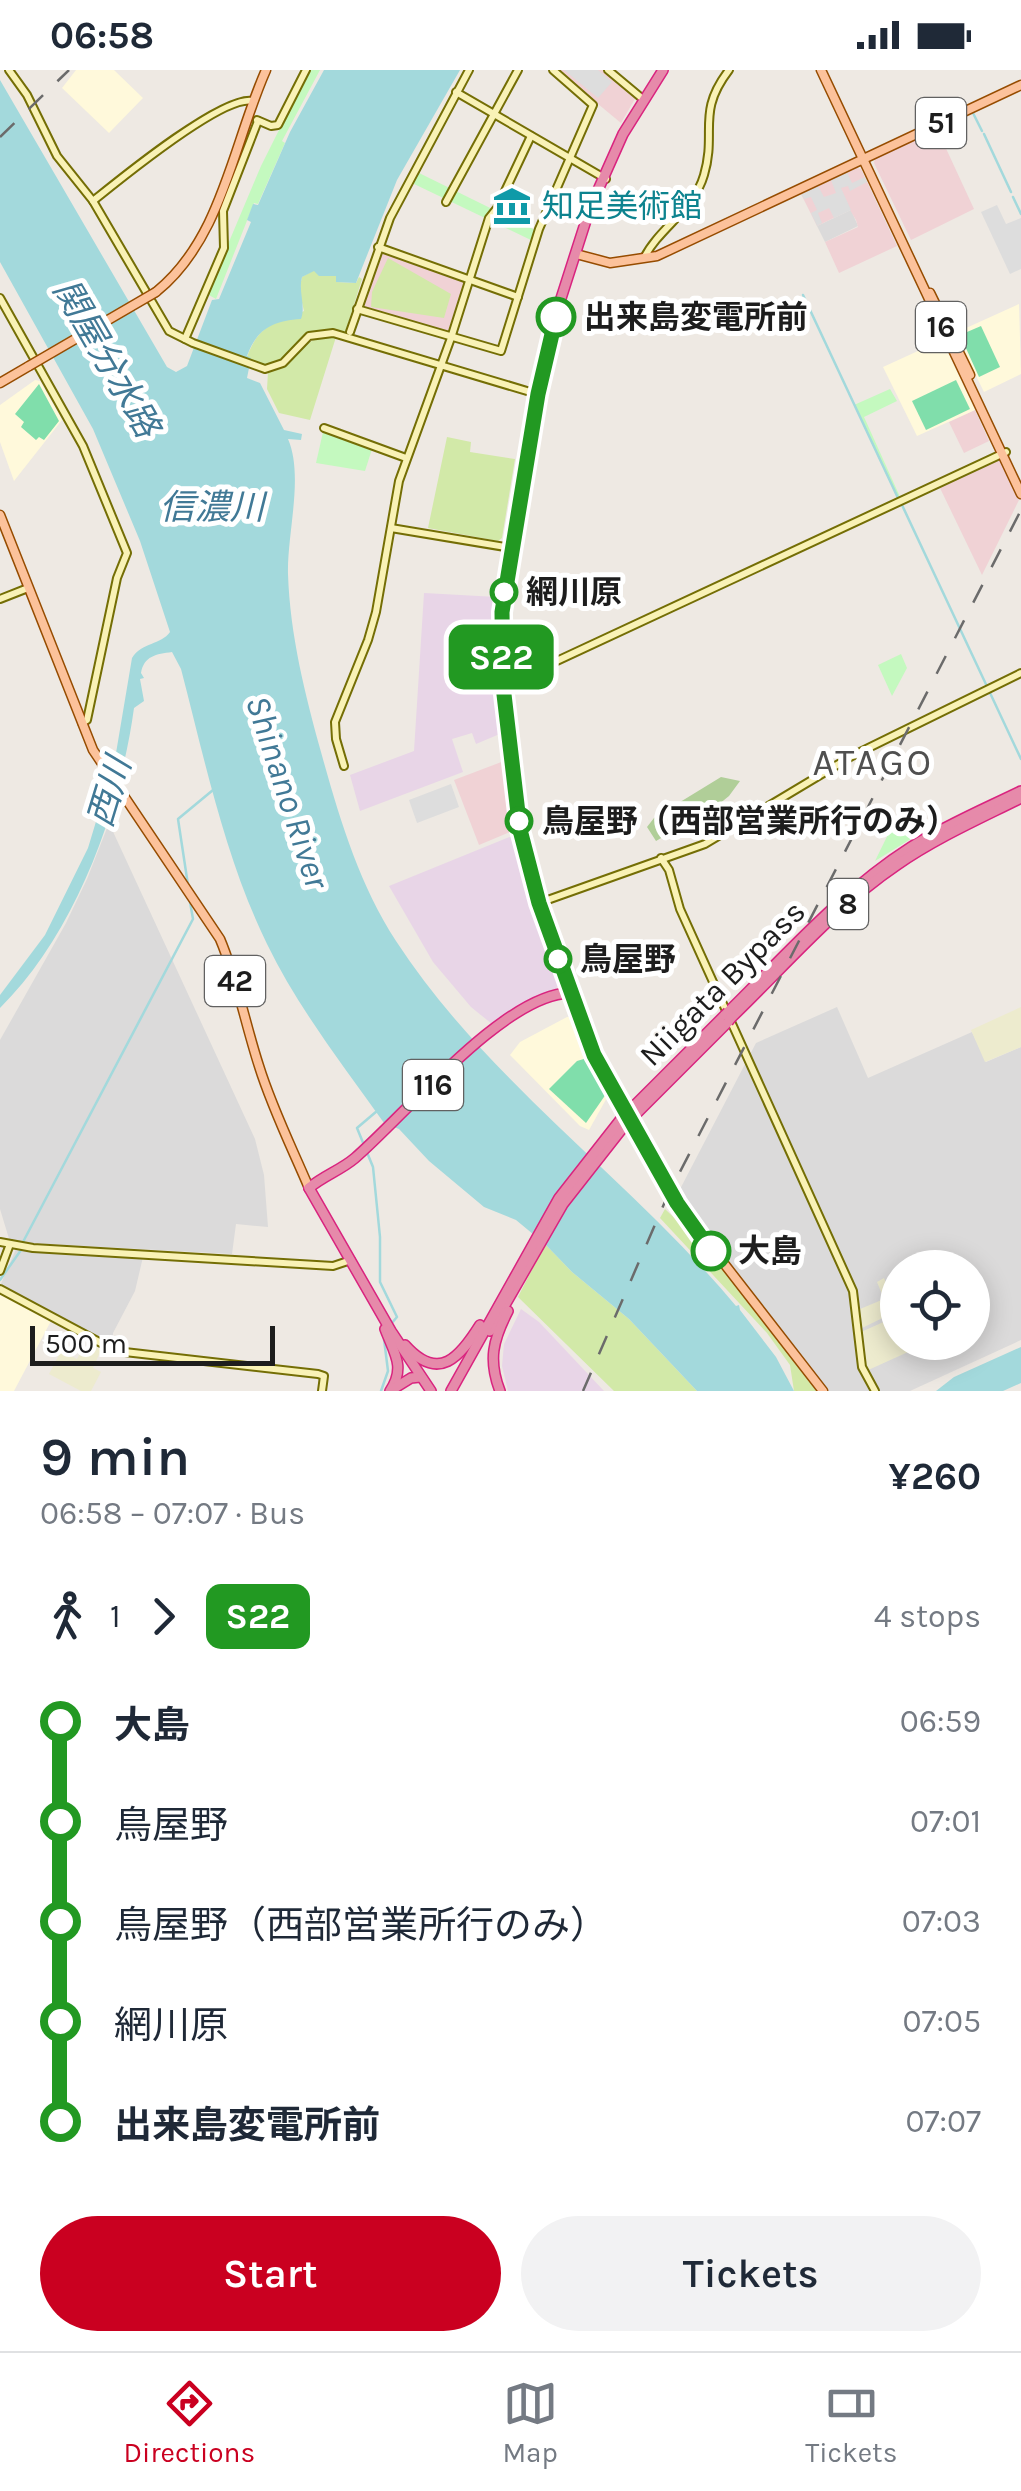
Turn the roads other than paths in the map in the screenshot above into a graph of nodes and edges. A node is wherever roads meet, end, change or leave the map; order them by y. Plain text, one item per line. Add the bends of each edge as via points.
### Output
1 (9, 70) edge
2 (266, 70) edge
3 (306, 70) edge
4 (469, 70) edge
5 (518, 70) edge
6 (552, 70) edge
7 (608, 70) edge
8 (665, 70) edge
9 (729, 70) edge
10 (823, 70) edge
11 (1021, 85) edge
12 (456, 92) junction
13 (644, 100) junction
14 (253, 101) junction
15 (494, 114) junction
16 (247, 116) junction
17 (258, 121) junction
18 (531, 136) junction
19 (570, 158) junction
20 (863, 158) junction
21 (604, 179) junction
22 (92, 201) junction
23 (446, 202) dead end
24 (378, 247) junction
25 (576, 254) junction
26 (643, 259) junction
27 (470, 280) junction
28 (518, 297) junction
29 (0, 298) edge
30 (357, 309) junction
31 (350, 332) dead end
32 (451, 338) junction
33 (189, 341) junction
34 (441, 365) junction
35 (0, 383) edge
36 (538, 394) junction
37 (324, 428) dead end
38 (1004, 453) junction
39 (406, 458) junction
40 (1021, 483) edge
41 (1021, 494) edge
42 (0, 515) edge
43 (391, 528) junction
44 (512, 548) junction
45 (28, 588) junction
46 (0, 599) edge
47 (1021, 673) edge
48 (503, 686) junction
49 (80, 724) junction
50 (344, 766) dead end
51 (1021, 794) edge
52 (661, 858) junction
53 (539, 903) junction
54 (569, 994) junction
55 (595, 1153) junction
56 (309, 1188) junction
57 (0, 1242) edge
58 (10, 1244) junction
59 (350, 1260) junction
60 (0, 1271) edge
61 (0, 1288) edge
62 (507, 1296) junction
63 (379, 1310) junction
64 (388, 1326) junction
65 (425, 1385) edge
66 (322, 1391) edge
67 (391, 1391) edge
68 (452, 1391) edge
69 (500, 1391) edge
70 (824, 1391) edge
71 (876, 1391) edge

1 - 22 street
2 - 14 main road
3 - 17 street via 280,124
4 - 12 street
5 - 15 street
6 - 19 street via 592,105
7 - 13 street
8 - 13 highway
9 - 26 street via 710,98 703,178 690,204
10 - 20 main road, 16
11 - 20 main road, 51
12 - 15 street
12 - 24 street
13 - 21 highway
14 - 16 main road
14 - 22 street via 230,106 164,146
15 - 18 street
15 - 23 street
16 - 17 street
16 - 35 main road, bridge via 230,171 182,270
17 - 33 street via 222,212 224,248
18 - 19 street
18 - 27 street via 489,218
19 - 21 street
19 - 28 street
20 - 26 main road, 51
20 - 38 main road, 16
21 - 25 highway
22 - 33 street via 163,324
24 - 27 street
24 - 30 street
25 - 26 main road, 51 via 610,263
25 - 36 highway
27 - 28 street
27 - 32 street
28 - 32 street via 501,351
29 - 49 street via 83,446 127,553 87,720
30 - 31 street
30 - 32 street
32 - 34 street
33 - 34 street via 265,369 326,332
34 - 36 street
34 - 39 street
36 - 44 highway
37 - 39 street
38 - 40 main road, 16
38 - 41 main road, 16
38 - 48 street
39 - 43 street
42 - 45 main road, 42
43 - 44 street
43 - 50 street via 368,640 335,722
44 - 48 highway via 502,612
45 - 46 street
45 - 49 main road, 42
47 - 52 street via 852,756 705,844
48 - 53 highway via 520,830
49 - 56 main road, 42 via 220,939 269,1097
51 - 55 highway, Niigata Bypass / 8 via 912,847 872,875
52 - 53 street
52 - 71 street via 852,1290 862,1367
53 - 54 highway
54 - 56 highway, 116 via 511,1018 359,1158
54 - 70 main road via 600,1069 677,1203
55 - 62 highway, Niigata Bypass / 8
55 - 62 highway, Niigata Bypass / 8 via 559,1198
56 - 59 highway
57 - 58 street
58 - 59 street via 333,1266
58 - 60 street
59 - 63 highway
59 - 64 highway
61 - 66 street via 111,1350 318,1374 324,1376
62 - 64 highway via 448,1362 419,1359
62 - 68 highway, 8
62 - 68 highway, 8
62 - 69 highway, 8 via 492,1352
63 - 64 highway
63 - 65 highway
64 - 65 highway
64 - 67 highway via 400,1364
65 - 67 highway

